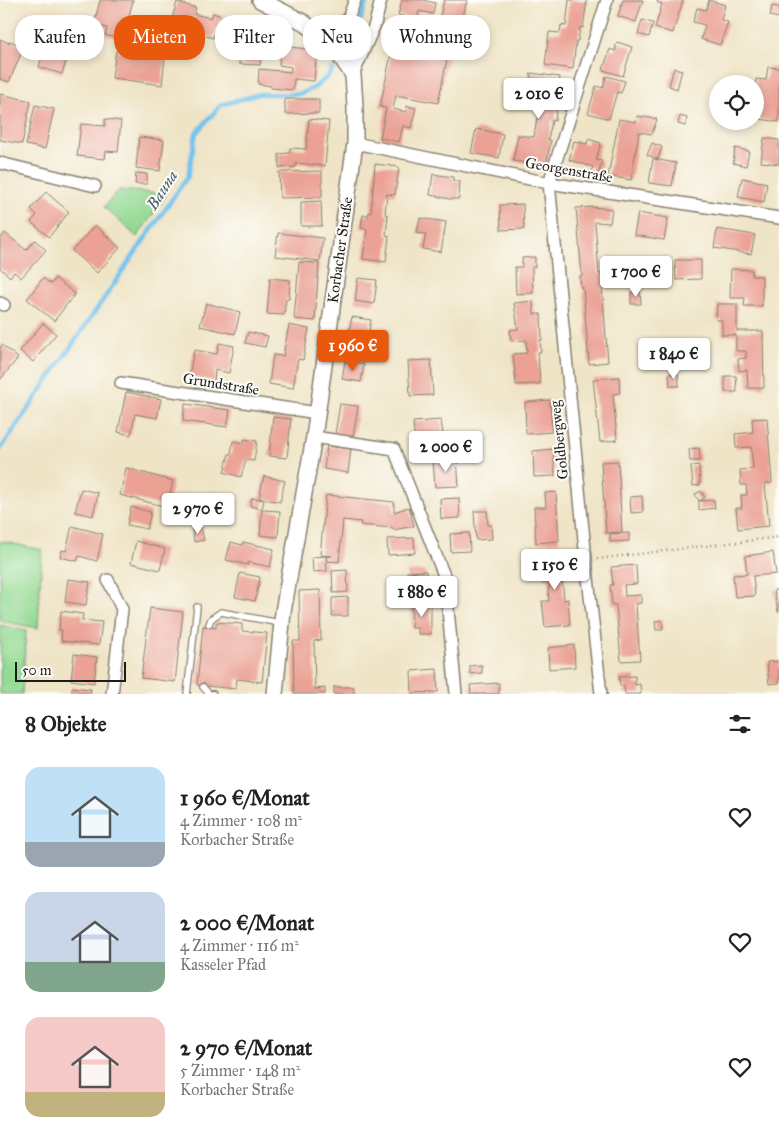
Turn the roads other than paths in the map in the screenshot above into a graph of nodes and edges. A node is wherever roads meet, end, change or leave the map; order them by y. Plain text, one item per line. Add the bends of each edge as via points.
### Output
1 (260, 0) edge
2 (355, 0) edge
3 (381, 0) edge
4 (607, 0) edge
5 (349, 15) edge
6 (303, 22) edge
7 (342, 60) edge
8 (353, 75) junction
9 (355, 143) junction
10 (0, 163) edge
11 (549, 182) junction
12 (95, 186) dead end
13 (779, 218) edge
14 (121, 384) dead end
15 (317, 413) junction
16 (314, 437) junction
17 (108, 580) dead end
18 (197, 606) dead end
19 (282, 623) junction
20 (209, 624) dead end
21 (203, 687) dead end
22 (112, 694) edge
23 (187, 694) edge
24 (213, 694) edge
25 (275, 694) edge
26 (456, 694) edge
27 (601, 694) edge

1 - 6 street
2 - 5 street
3 - 8 street via 375,24
4 - 11 street
7 - 8 street
8 - 9 street, Korbacher Straße
9 - 11 street, Georgenstraße
9 - 15 street, Korbacher Straße
10 - 12 street
11 - 13 street, Georgenstraße
11 - 27 street, Goldbergweg
14 - 15 street, Grundstraße
15 - 16 street, Korbacher Straße
16 - 19 street, Korbacher Straße
16 - 26 street via 394,449 445,578
17 - 22 street via 122,609
18 - 23 lane
19 - 20 lane via 221,612
19 - 25 street, Korbacher Straße
21 - 24 lane

